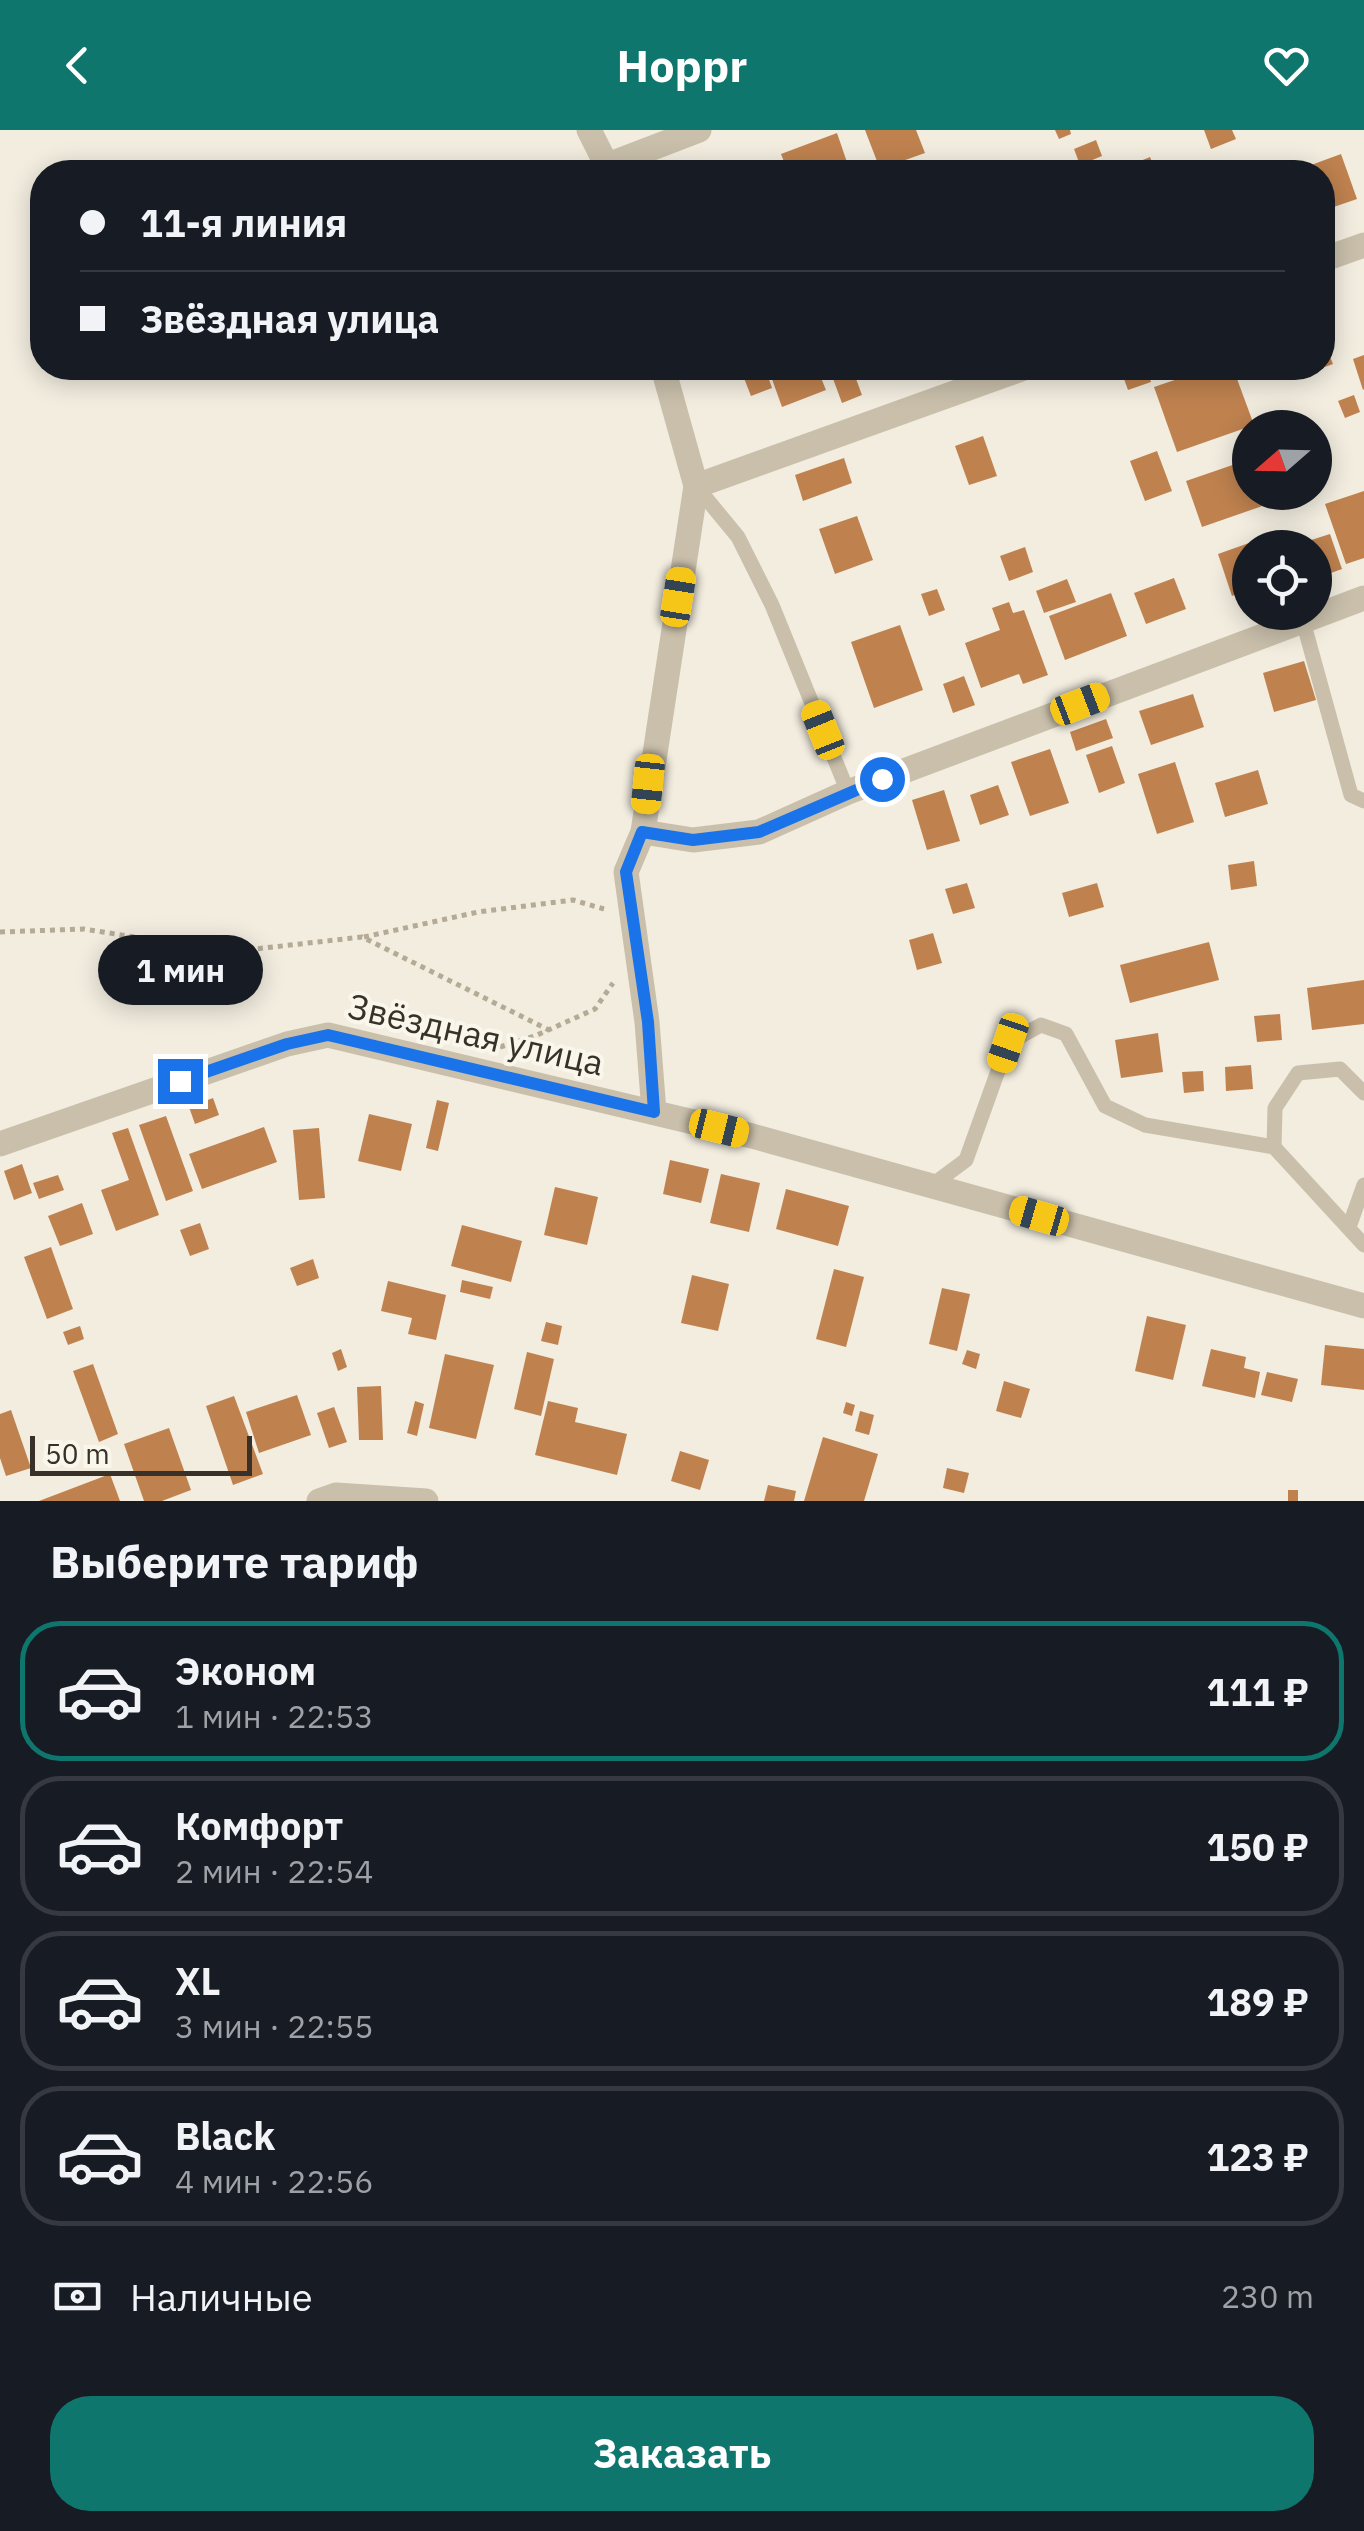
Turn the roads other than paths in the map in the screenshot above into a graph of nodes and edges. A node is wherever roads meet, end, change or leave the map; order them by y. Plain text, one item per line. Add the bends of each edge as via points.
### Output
1 (589, 130) edge
2 (699, 130) edge
3 (604, 160) edge
4 (630, 160) edge
5 (1364, 245) edge
6 (1335, 255) edge
7 (666, 380) edge
8 (991, 380) edge
9 (696, 486) junction
10 (1364, 598) edge
11 (1332, 610) edge
12 (1277, 630) edge
13 (1306, 630) edge
14 (848, 792) junction
15 (1364, 801) edge
16 (642, 832) junction
17 (1364, 1093) edge
18 (654, 1112) junction
19 (0, 1144) edge
20 (1274, 1147) junction
21 (1364, 1185) edge
22 (931, 1186) junction
23 (1349, 1227) junction
24 (1364, 1244) edge
25 (1364, 1306) edge
26 (319, 1501) edge
27 (426, 1501) edge

1 - 3 street
2 - 4 street
5 - 6 street
7 - 9 street, Звёздная улица
8 - 9 street
9 - 14 lane via 738,537 772,605
9 - 16 street, Звёздная улица
10 - 11 street
12 - 14 street
13 - 15 lane via 1351,795
14 - 16 street via 759,832 693,840
16 - 18 street, Звёздная улица via 626,872
17 - 20 lane via 1340,1069 1298,1073 1274,1108
18 - 19 street, Звёздная улица via 328,1035
18 - 22 street, Звёздная улица
20 - 22 lane via 1144,1125 1105,1106 1066,1034 1041,1026 1008,1043 966,1160
20 - 23 lane
21 - 23 lane
22 - 25 street, Звёздная улица
23 - 24 lane
26 - 27 street via 336,1495

